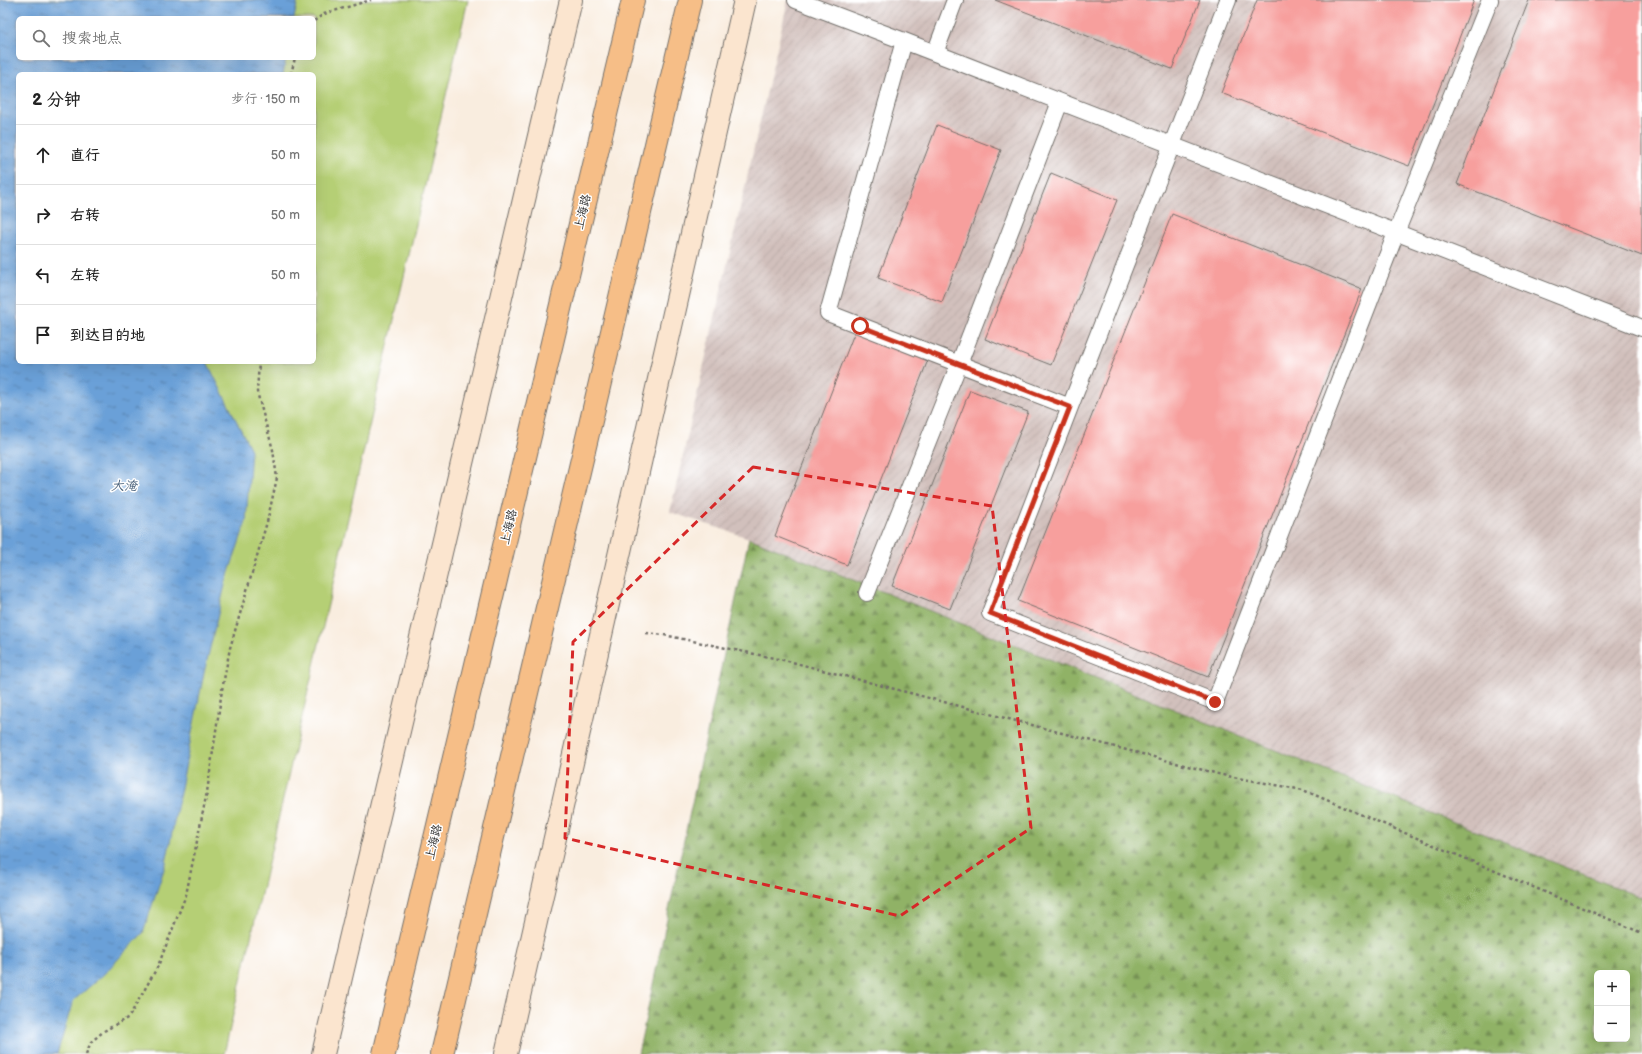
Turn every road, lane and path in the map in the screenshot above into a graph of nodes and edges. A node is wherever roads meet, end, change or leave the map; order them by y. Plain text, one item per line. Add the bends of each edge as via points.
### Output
1 (371, 0) edge
2 (571, 0) edge
3 (633, 0) edge
4 (690, 0) edge
5 (745, 0) edge
6 (796, 0) edge
7 (955, 0) edge
8 (1228, 0) edge
9 (1490, 0) edge
10 (316, 20) edge
11 (904, 41) junction
12 (935, 53) junction
13 (294, 60) edge
14 (292, 72) edge
15 (1060, 102) junction
16 (1172, 146) junction
17 (1396, 233) junction
18 (1642, 328) edge
19 (259, 364) edge
20 (959, 364) junction
21 (1070, 407) junction
22 (867, 593) dead end
23 (646, 633) dead end
24 (1642, 933) edge
25 (86, 1054) edge
26 (323, 1054) edge
27 (384, 1054) edge
28 (442, 1054) edge
29 (506, 1054) edge

1 - 10 path via 324,14
2 - 26 main road
3 - 27 highway, 上海路
4 - 28 highway
5 - 29 main road
6 - 11 lane
7 - 12 lane
8 - 16 lane
9 - 17 lane
11 - 12 lane
11 - 20 lane via 828,313
12 - 15 lane
13 - 14 path
15 - 16 lane
15 - 20 lane
16 - 17 lane
16 - 21 lane
17 - 18 lane
17 - 21 lane via 1215,702 990,613
19 - 25 path via 257,392 273,450 276,478 267,522 230,648 207,792 186,895 158,966 129,1017 95,1038
20 - 21 lane
20 - 22 lane
23 - 24 path via 788,661 1222,775 1303,790

